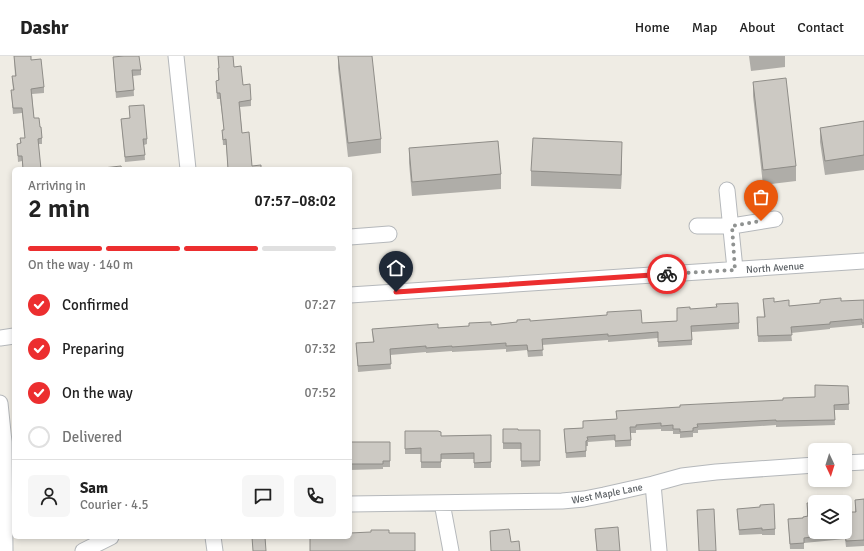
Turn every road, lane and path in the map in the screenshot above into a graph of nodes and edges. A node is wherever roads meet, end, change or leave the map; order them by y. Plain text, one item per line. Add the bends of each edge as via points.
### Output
1 (176, 56) edge
2 (188, 167) edge
3 (727, 190) dead end
4 (775, 219) dead end
5 (697, 226) dead end
6 (732, 226) junction
7 (389, 234) dead end
8 (352, 237) edge
9 (864, 261) edge
10 (735, 270) junction
11 (352, 295) edge
12 (12, 336) edge
13 (0, 338) edge
14 (0, 403) edge
15 (864, 462) edge
16 (852, 463) edge
17 (808, 465) edge
18 (653, 484) junction
19 (442, 503) junction
20 (352, 504) edge
21 (107, 539) edge
22 (213, 539) edge
23 (5, 551) edge
24 (83, 551) edge
25 (215, 551) edge
26 (451, 551) edge
27 (659, 551) edge

1 - 2 street
3 - 6 street
4 - 6 street
5 - 6 street
6 - 10 street
7 - 8 street
9 - 10 street, North Avenue
10 - 11 street, North Avenue
12 - 13 street
14 - 23 street via 4,442
15 - 16 street
17 - 18 street, West Maple Lane via 682,476
18 - 19 street, West Maple Lane via 584,499 562,501
18 - 27 street
19 - 20 street, West Maple Lane
19 - 26 street
21 - 24 street
22 - 25 street

